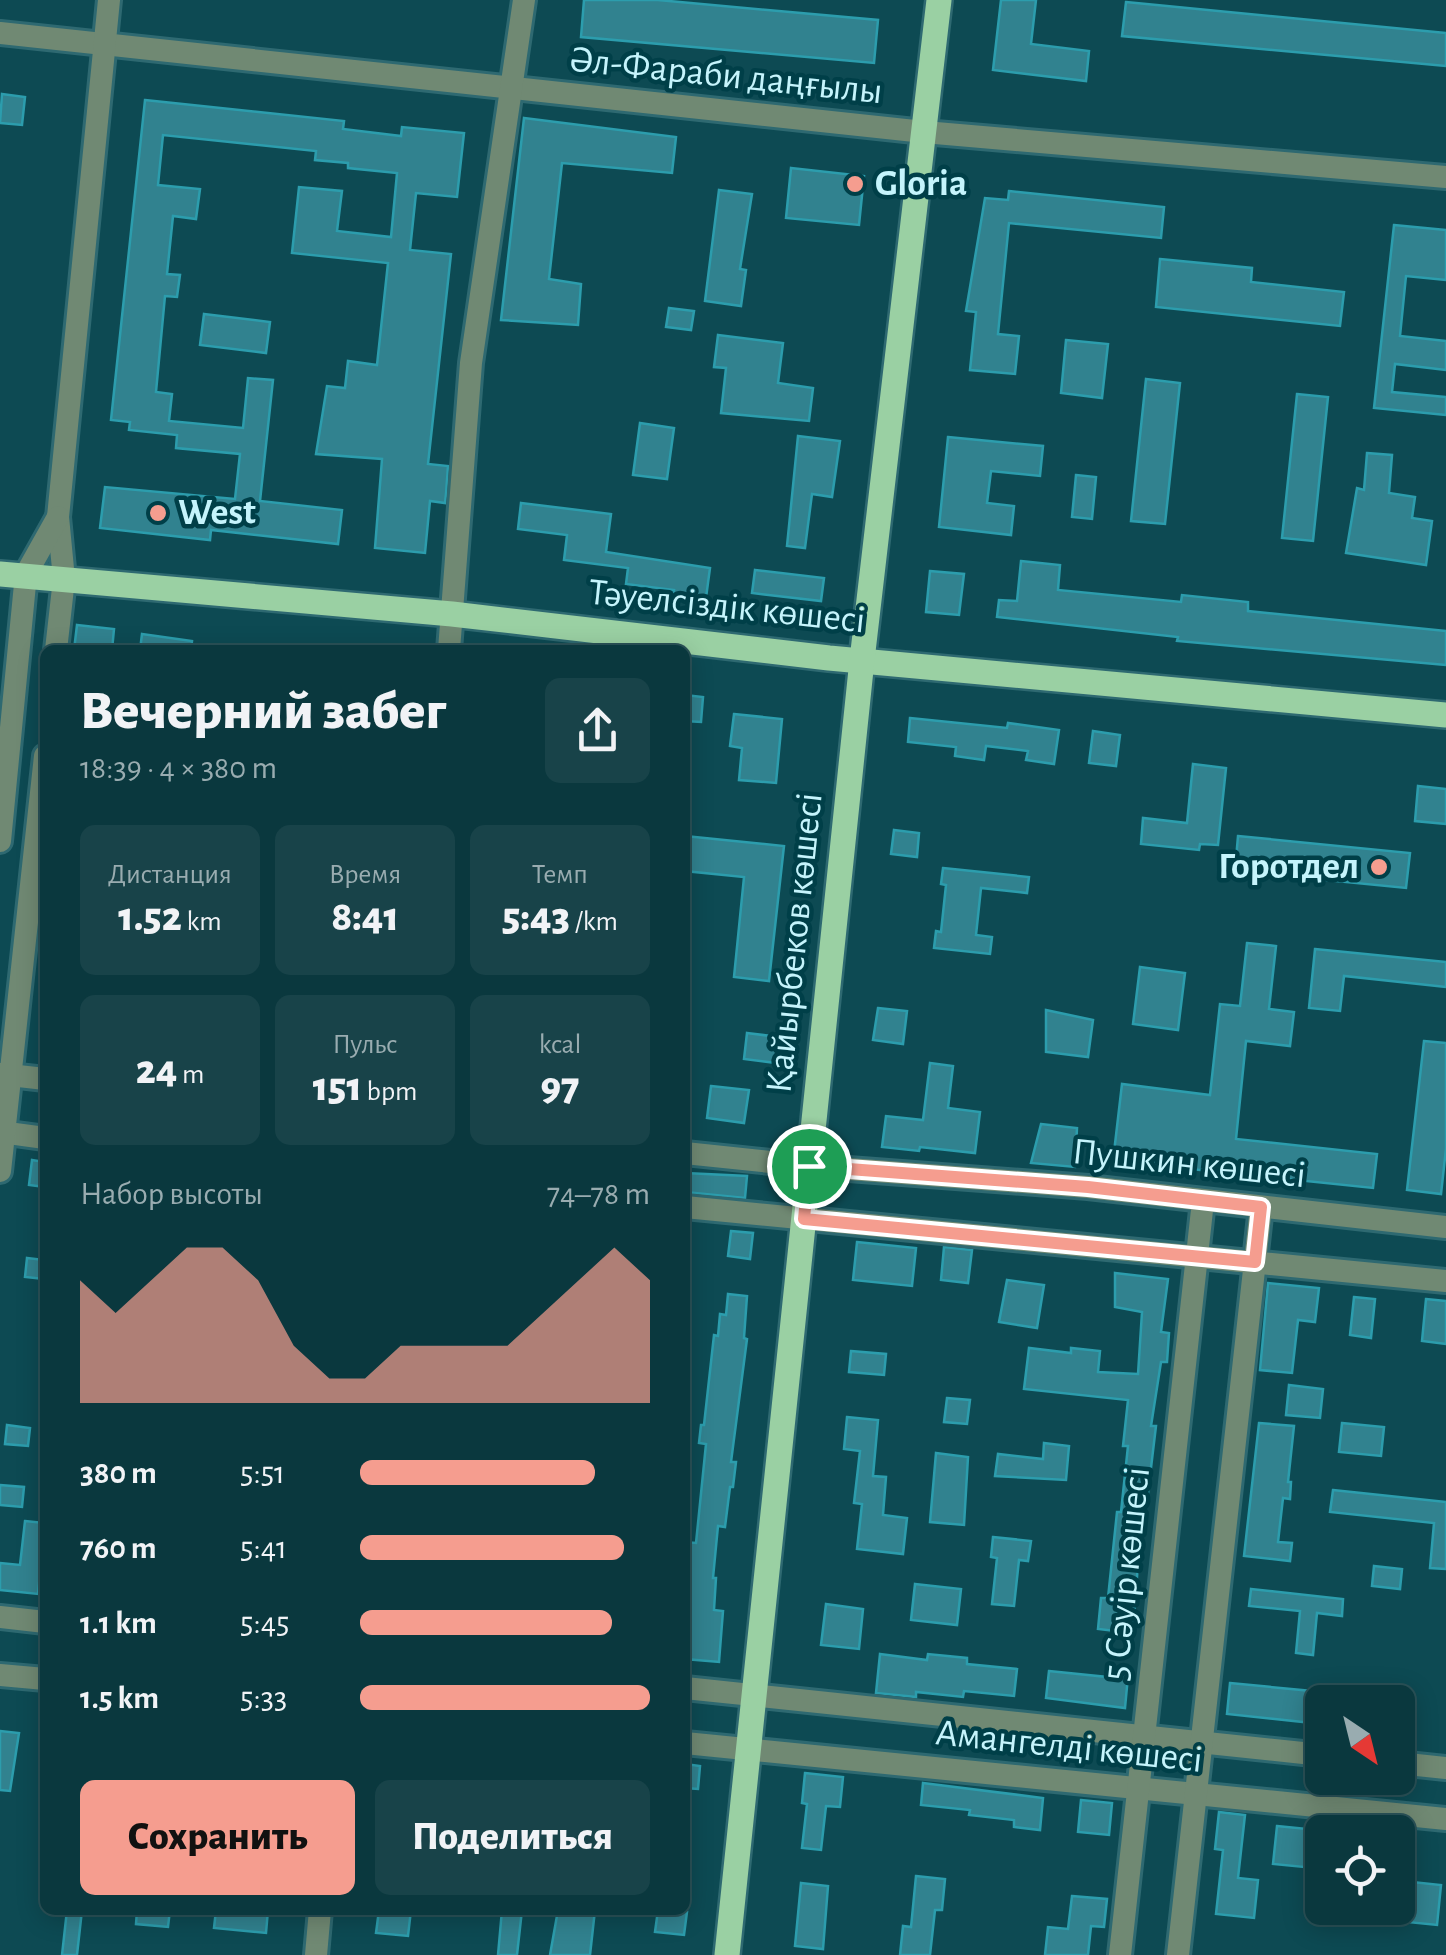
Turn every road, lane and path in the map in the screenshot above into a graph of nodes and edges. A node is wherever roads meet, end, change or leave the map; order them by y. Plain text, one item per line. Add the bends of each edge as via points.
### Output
1 (110, 0) edge
2 (524, 0) edge
3 (939, 0) edge
4 (0, 34) edge
5 (104, 46) junction
6 (512, 88) junction
7 (924, 132) junction
8 (1446, 177) edge
9 (58, 516) junction
10 (13, 574) edge
11 (64, 578) junction
12 (452, 614) junction
13 (57, 645) edge
14 (449, 645) edge
15 (862, 660) junction
16 (1446, 715) edge
17 (40, 796) edge
18 (0, 842) edge
19 (5, 1075) edge
20 (40, 1079) edge
21 (2, 1133) edge
22 (40, 1137) edge
23 (690, 1154) edge
24 (809, 1166) junction
25 (0, 1170) edge
26 (1203, 1201) junction
27 (1261, 1207) junction
28 (690, 1208) edge
29 (804, 1219) junction
30 (1446, 1227) edge
31 (1197, 1257) junction
32 (1255, 1262) junction
33 (1446, 1281) edge
34 (0, 1617) edge
35 (40, 1621) edge
36 (0, 1675) edge
37 (40, 1679) edge
38 (690, 1689) edge
39 (754, 1696) junction
40 (1144, 1736) junction
41 (1202, 1742) junction
42 (690, 1744) edge
43 (748, 1750) junction
44 (1305, 1753) edge
45 (1415, 1765) edge
46 (1446, 1768) edge
47 (1138, 1789) junction
48 (1196, 1794) junction
49 (1446, 1820) edge
50 (320, 1915) edge
51 (316, 1955) edge
52 (727, 1955) edge
53 (1120, 1955) edge
54 (1178, 1955) edge

1 - 5 street
2 - 6 street
3 - 7 main road, Қайырбеков көшесі
4 - 5 street, Әл-Фараби даңғылы
5 - 6 street, Әл-Фараби даңғылы
5 - 9 street
6 - 7 street, Әл-Фараби даңғылы
6 - 12 street via 472,363
7 - 8 street, Әл-Фараби даңғылы
7 - 15 main road, Қайырбеков көшесі
9 - 10 street
9 - 11 street
10 - 11 main road, Тәуелсіздік көшесі
10 - 18 street
11 - 12 main road, Тәуелсіздік көшесі
11 - 13 street
12 - 14 street
12 - 15 main road, Тәуелсіздік көшесі
15 - 16 main road, Тәуелсіздік көшесі
15 - 24 main road, Қайырбеков көшесі
17 - 19 street
19 - 20 street
19 - 21 street
21 - 22 street
21 - 25 street
23 - 24 street, Пушкин көшесі
24 - 26 street, Пушкин көшесі
24 - 29 main road, Қайырбеков көшесі
26 - 27 street, Пушкин көшесі
26 - 31 street, 5 Сәуір көшесі
27 - 30 street, Пушкин көшесі
27 - 32 street
28 - 29 street
29 - 31 street
29 - 39 main road, Қайырбеков көшесі
31 - 32 street
31 - 40 street, 5 Сәуір көшесі
32 - 33 street
32 - 41 street
34 - 35 street
36 - 37 street
38 - 39 street, Амангелді көшесі
39 - 40 street, Амангелді көшесі
39 - 43 main road, Қайырбеков көшесі
40 - 41 street, Амангелді көшесі
40 - 47 street, 5 Сәуір көшесі
41 - 44 street, Амангелді көшесі
41 - 48 street
42 - 43 street, Амангелді көшесі
43 - 47 street, Амангелді көшесі
43 - 52 main road, Қайырбеков көшесі
45 - 46 street
47 - 48 street, Амангелді көшесі
47 - 53 street, 5 Сәуір көшесі
48 - 49 street, Амангелді көшесі
48 - 54 street
50 - 51 street

